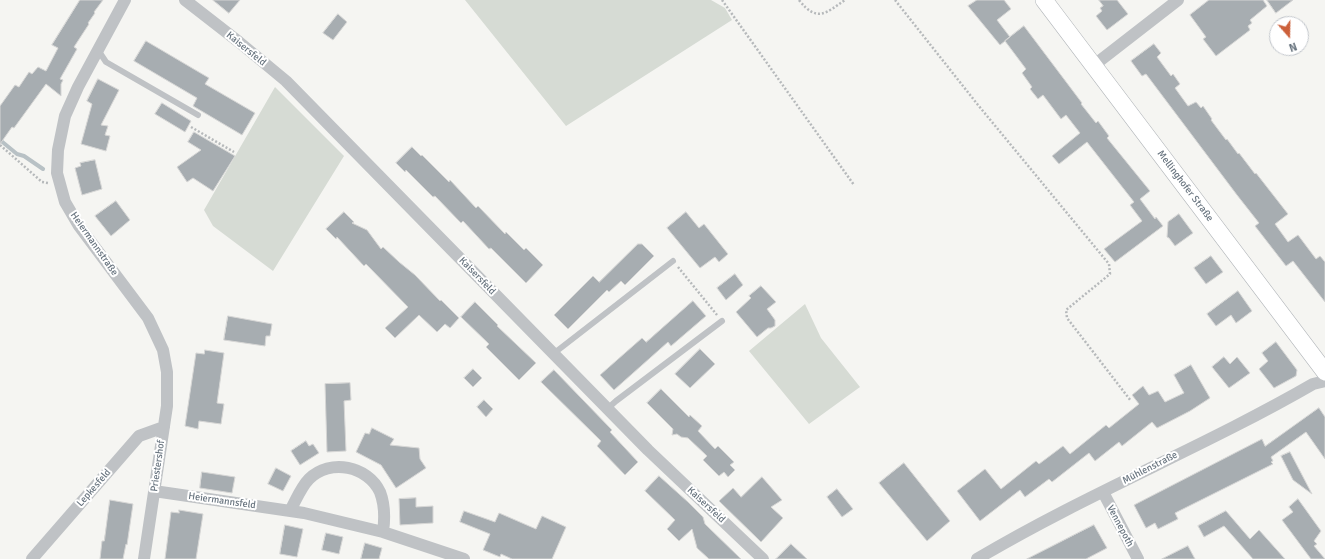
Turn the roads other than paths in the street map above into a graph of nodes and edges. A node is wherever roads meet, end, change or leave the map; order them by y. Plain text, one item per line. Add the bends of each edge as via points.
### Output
1 (125, 0) edge
2 (185, 0) edge
3 (1044, 0) edge
4 (1178, 0) edge
5 (98, 50) junction
6 (1093, 66) junction
7 (198, 115) dead end
8 (673, 261) road end
9 (722, 321) road end
10 (553, 354) junction
11 (167, 372) joint
12 (1325, 372) edge
13 (1325, 381) edge
14 (607, 409) junction
15 (164, 428) junction
16 (154, 491) junction
17 (1103, 492) junction
18 (290, 511) junction
19 (383, 532) junction
20 (32, 559) edge
21 (144, 559) edge
22 (464, 559) edge
23 (763, 559) edge
24 (978, 559) edge
25 (1138, 559) edge

1 - 5 street, Heiermannstraße
2 - 10 street, Kaisersfeld via 286,81
3 - 6 main road, Mellinghofer Straße
4 - 6 street
5 - 7 lane via 106,62
5 - 11 street, Heiermannstraße via 65,116 58,150 60,186 65,202 79,226 148,318 163,350
6 - 12 main road, Mellinghofer Straße
8 - 10 lane
9 - 14 lane
10 - 14 street, Kaisersfeld
11 - 15 street, Priestershof via 168,395
13 - 17 street, Mühlenstraße via 1313,384
14 - 23 street, Kaisersfeld
15 - 16 street, Priestershof
15 - 20 street, Lepkesfeld via 139,436
16 - 18 street, Heiermannsfeld
16 - 21 street, Priestershof
17 - 24 street, Mühlenstraße
17 - 25 street, Vennepoth
18 - 19 street, Heiermannsfeld
18 - 19 street via 304,484 315,474 330,468 350,468 365,475 378,489 384,508
19 - 22 street, Heiermannsfeld

